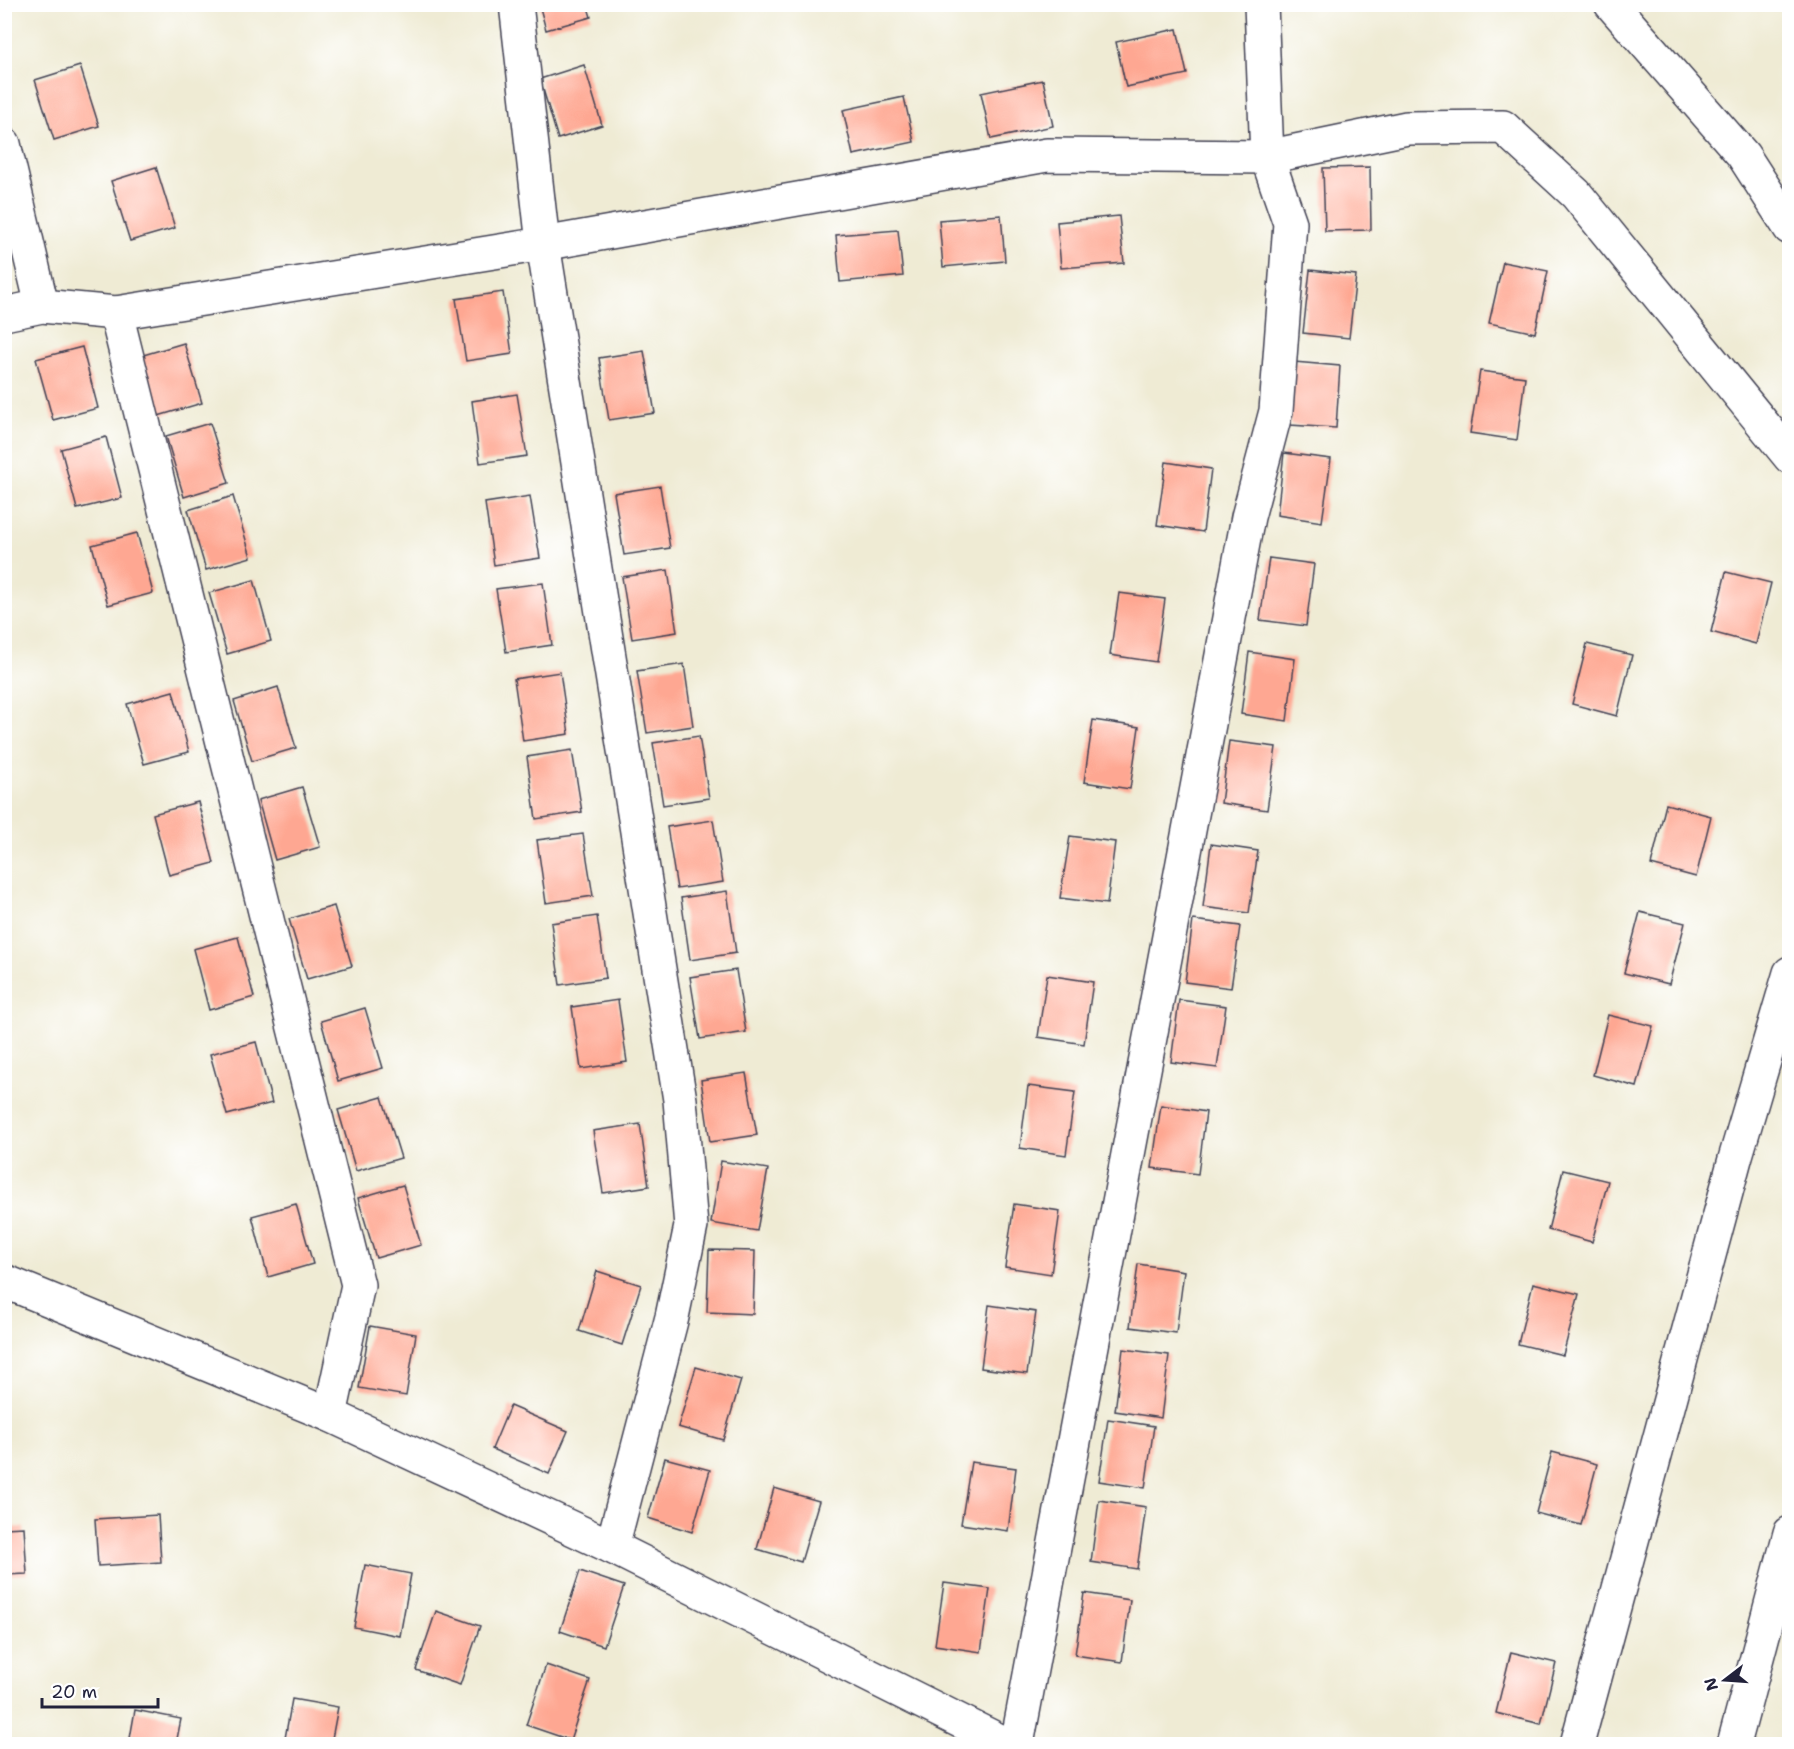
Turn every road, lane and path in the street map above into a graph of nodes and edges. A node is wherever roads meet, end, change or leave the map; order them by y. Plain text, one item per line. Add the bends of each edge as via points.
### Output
1 (516, 4) edge
2 (1261, 4) edge
3 (1611, 4) edge
4 (4, 144) edge
5 (1267, 157) junction
6 (1790, 228) edge
7 (543, 244) junction
8 (42, 306) junction
9 (116, 313) junction
10 (4, 314) edge
11 (1790, 457) edge
12 (1790, 972) edge
13 (4, 1281) edge
14 (330, 1415) junction
15 (1790, 1533) edge
16 (612, 1547) junction
17 (987, 1741) edge
18 (1017, 1744) edge
19 (1577, 1744) edge
20 (1734, 1744) edge

1 - 7 street
2 - 5 street
3 - 6 street via 1743,155
4 - 8 street
5 - 7 street via 1047,155
5 - 11 street via 1407,128 1503,127 1576,194
5 - 18 street via 1290,223 1276,411 1248,517
7 - 9 street
7 - 16 street via 680,1100 691,1226 672,1317
8 - 9 street
8 - 10 street
9 - 14 street via 358,1285
12 - 19 street via 1735,1159
13 - 14 street
14 - 16 street
15 - 20 street
16 - 17 street

